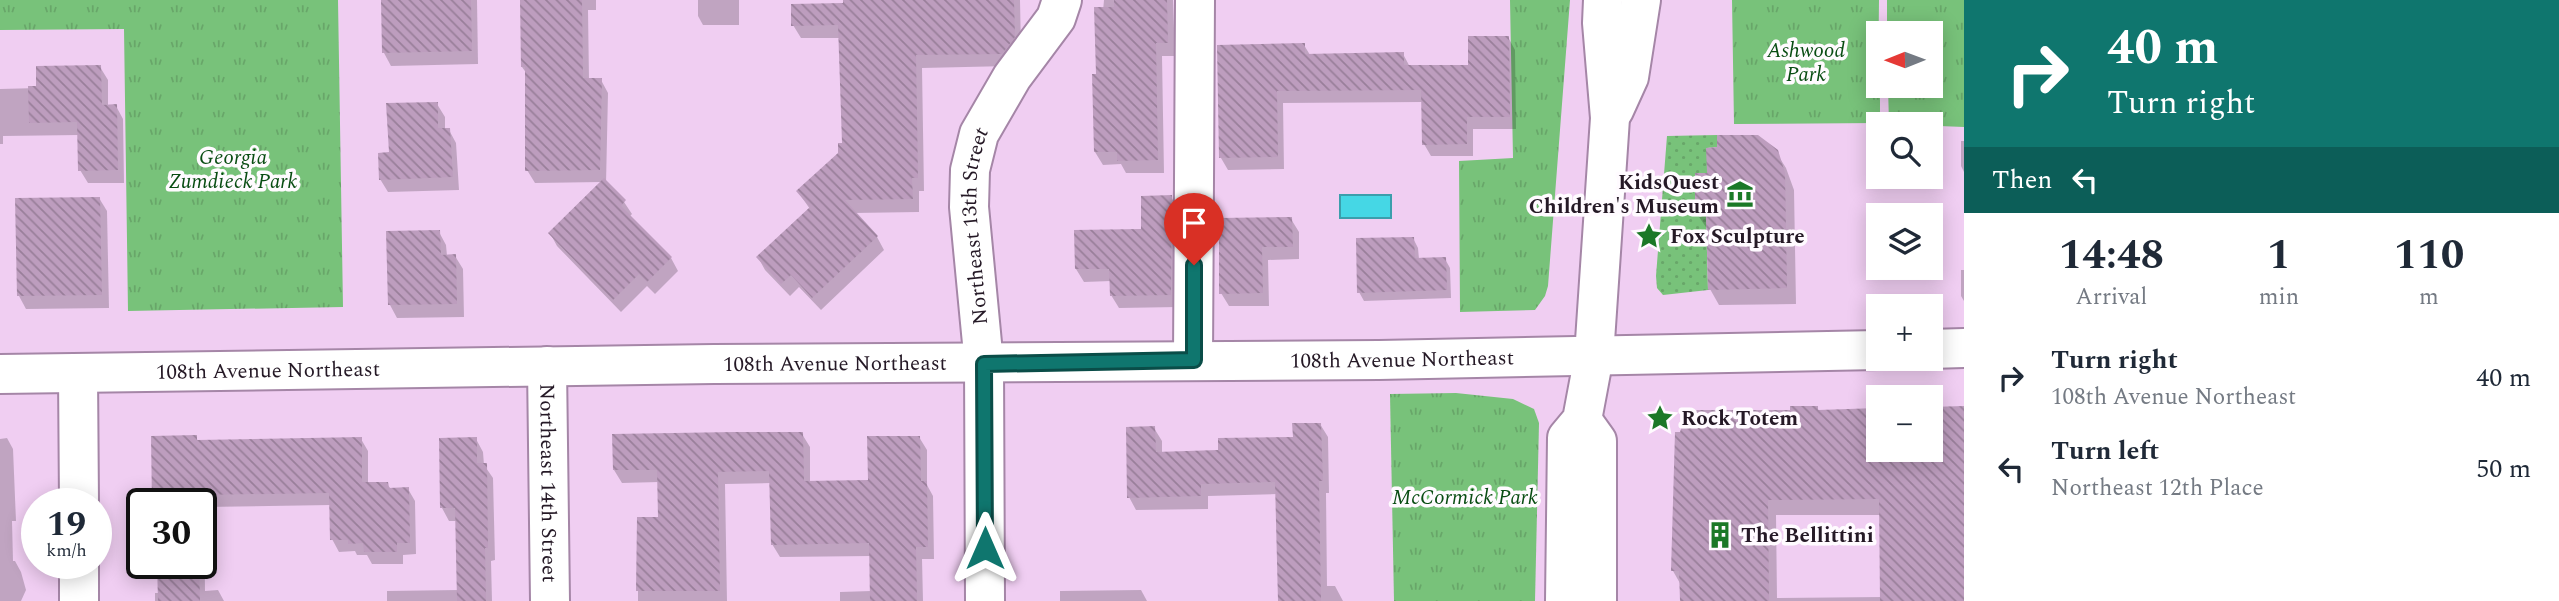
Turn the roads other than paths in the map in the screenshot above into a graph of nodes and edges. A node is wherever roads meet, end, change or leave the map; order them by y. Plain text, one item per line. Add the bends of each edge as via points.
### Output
1 (1062, 0) edge
2 (1195, 0) edge
3 (1603, 0) edge
4 (1641, 0) edge
5 (1610, 118) junction
6 (1964, 348) edge
7 (1943, 349) edge
8 (1866, 350) edge
9 (1594, 356) junction
10 (1194, 360) junction
11 (984, 364) junction
12 (547, 366) junction
13 (0, 374) edge
14 (78, 374) junction
15 (1582, 420) junction
16 (79, 488) edge
17 (79, 579) edge
18 (79, 601) edge
19 (550, 601) edge
20 (985, 601) edge
21 (1565, 601) edge
22 (1597, 601) edge

1 - 11 main road, Northeast 13th Street via 1056,18 1012,77 979,134 970,170 970,219
2 - 10 main road
3 - 5 main road
4 - 5 main road via 1629,77
5 - 9 main road
6 - 7 main road
8 - 9 main road, 108th Avenue Northeast
9 - 10 main road, 108th Avenue Northeast
9 - 15 main road
10 - 11 main road, 108th Avenue Northeast
11 - 12 main road, 108th Avenue Northeast
11 - 20 main road, Northeast 13th Street
12 - 14 main road, 108th Avenue Northeast
12 - 19 main road, Northeast 14th Street
13 - 14 main road, 108th Avenue Northeast
14 - 16 main road
15 - 21 main road via 1567,438
15 - 22 main road via 1597,441
17 - 18 main road

